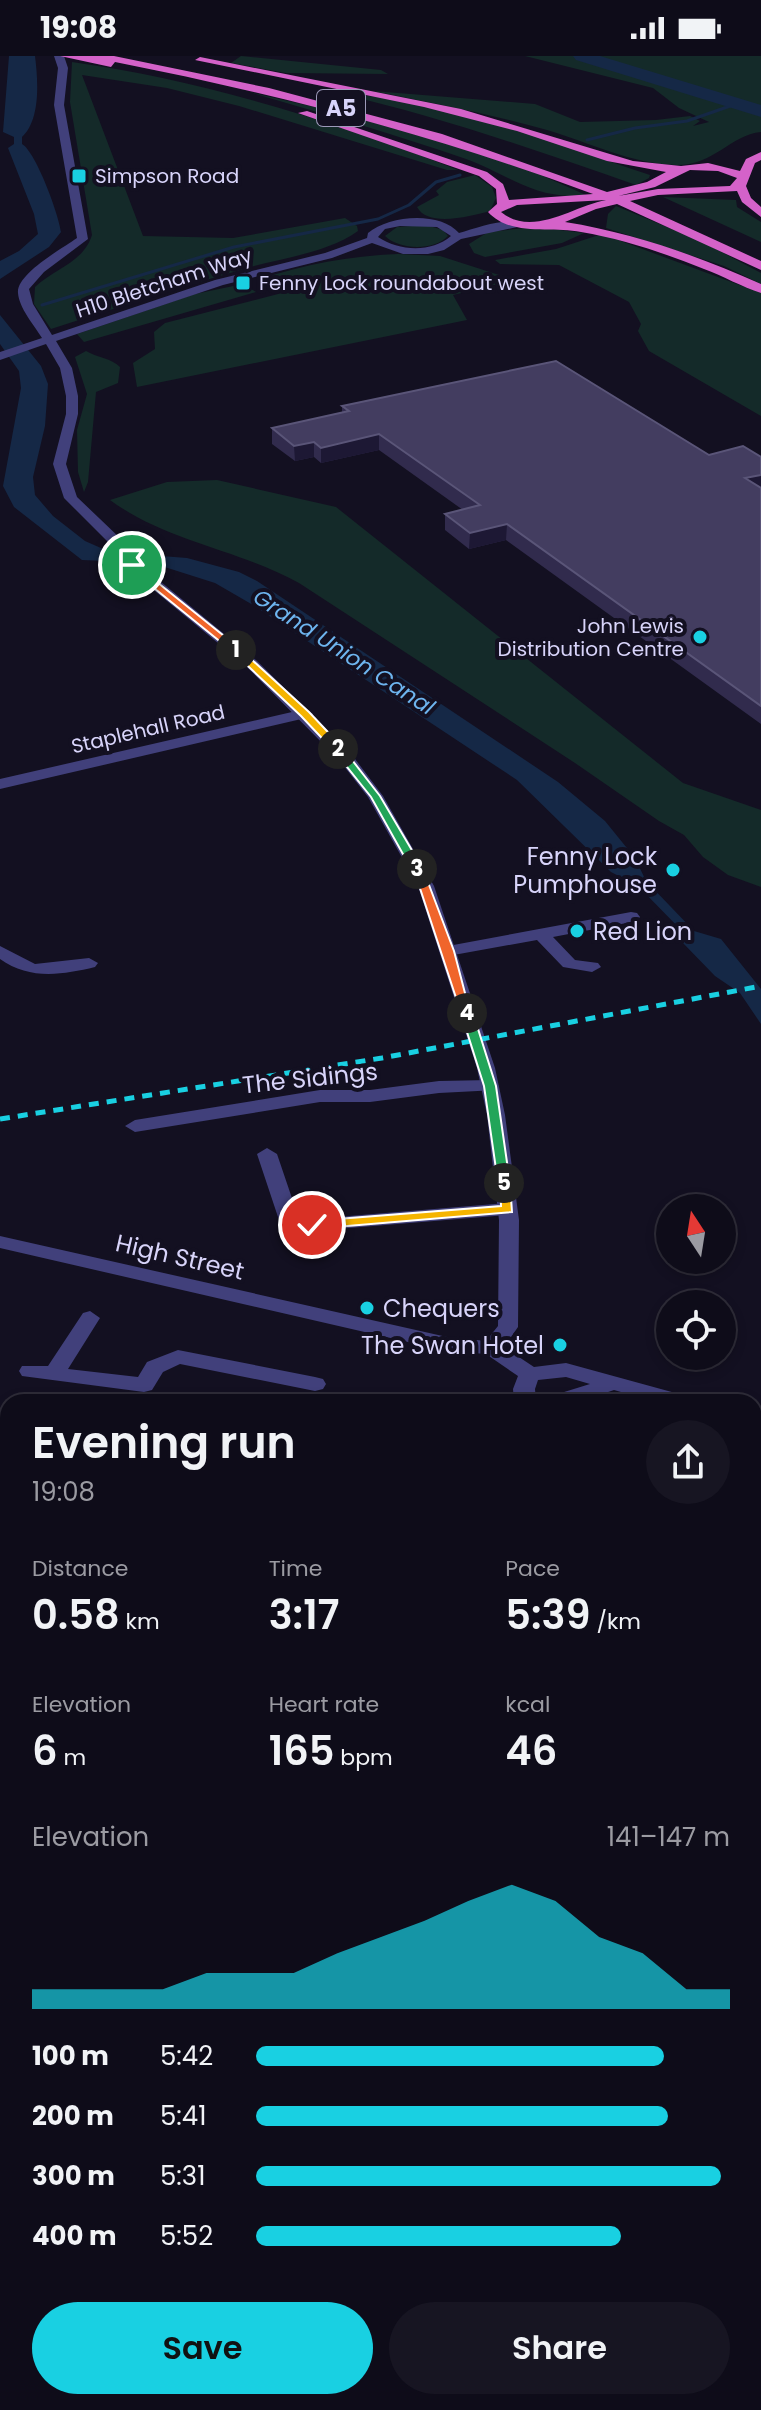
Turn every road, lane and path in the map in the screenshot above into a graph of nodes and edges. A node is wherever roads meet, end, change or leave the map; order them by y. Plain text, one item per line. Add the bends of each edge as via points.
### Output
1 (62, 56) edge
2 (142, 56) edge
3 (185, 58) dead end
4 (98, 59) edge
5 (761, 143) edge
6 (761, 155) edge
7 (538, 156) dead end
8 (698, 167) junction
9 (684, 169) junction
10 (598, 178) dead end
11 (743, 189) junction
12 (669, 206) dead end
13 (499, 208) junction
14 (761, 213) edge
15 (434, 224) junction
16 (552, 224) junction
17 (522, 225) junction
18 (457, 237) junction
19 (373, 239) junction
20 (402, 250) junction
21 (340, 252) junction
22 (761, 266) edge
23 (761, 289) edge
24 (0, 356) edge
25 (305, 714) junction
26 (0, 784) edge
27 (631, 917) dead end
28 (542, 934) junction
29 (0, 951) edge
30 (448, 951) junction
31 (89, 963) dead end
32 (592, 967) dead end
33 (490, 1086) junction
34 (135, 1126) dead end
35 (267, 1154) dead end
36 (507, 1209) junction
37 (0, 1242) edge
38 (90, 1318) dead end
39 (491, 1348) junction
40 (30, 1371) dead end
41 (55, 1372) junction
42 (530, 1374) junction
43 (614, 1383) junction
44 (315, 1384) dead end
45 (141, 1394) edge
46 (524, 1394) edge
47 (580, 1394) edge
48 (653, 1394) edge

1 - 4 highway
1 - 25 street via 59,105 83,239 31,276 22,294 66,369 73,405 60,457 65,487 124,548 132,565
2 - 7 highway, A5 via 349,100
3 - 9 highway via 498,121 633,166
4 - 13 highway via 274,104 463,166 498,184 504,193
4 - 22 highway, A5 via 206,76 471,145 578,182
5 - 8 highway
6 - 11 highway via 750,161
8 - 9 highway
8 - 11 highway via 720,168
9 - 13 highway via 655,183 594,197
10 - 12 highway
11 - 14 highway
11 - 16 highway via 658,192 592,206
13 - 15 street via 464,221
13 - 17 highway via 505,221
15 - 18 street via 452,229
15 - 19 street, H10 Bletcham Way via 390,225 375,231
16 - 17 highway
16 - 23 highway via 605,232 701,262
17 - 18 street
18 - 20 street, H10 Bletcham Way via 441,247
19 - 20 street
19 - 21 street, H10 Bletcham Way
20 - 21 street, H10 Bletcham Way
21 - 24 street, H10 Bletcham Way via 238,277
25 - 26 street, Staplehall Road
25 - 30 street via 346,758 403,841 426,886
27 - 28 street
28 - 30 street
28 - 32 street via 566,964 578,970
29 - 31 street via 33,971
30 - 33 street
33 - 34 street, The Sidings via 320,1096
33 - 36 street
35 - 36 street via 288,1217 312,1225
36 - 39 street via 508,1327
37 - 39 street, High Street via 447,1344
38 - 41 street
39 - 42 street, High Street
40 - 41 street
41 - 45 street
42 - 43 street via 566,1370
42 - 46 street
43 - 47 street
43 - 48 street
44 - 45 street via 178,1357 155,1367

